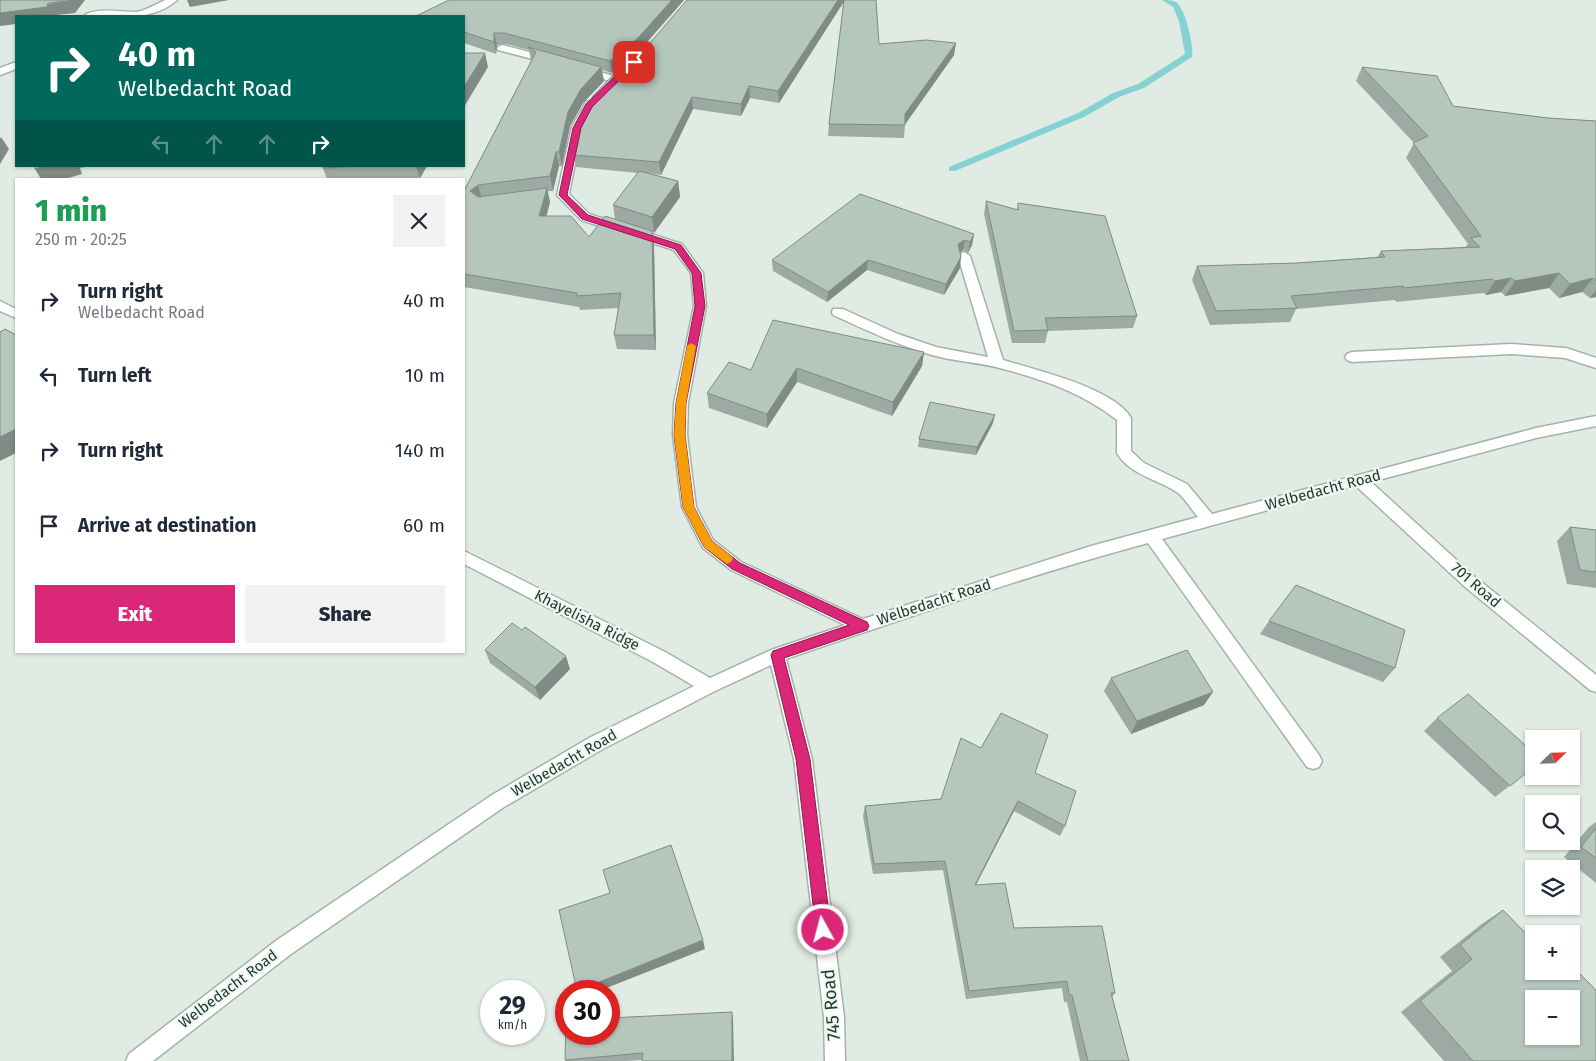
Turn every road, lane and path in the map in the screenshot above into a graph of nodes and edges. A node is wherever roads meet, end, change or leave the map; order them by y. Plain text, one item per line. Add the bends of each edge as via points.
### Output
1 (172, 0) edge
2 (99, 15) edge
3 (131, 15) edge
4 (502, 48) edge
5 (560, 63) edge
6 (15, 65) edge
7 (578, 69) edge
8 (0, 72) edge
9 (964, 256) edge
10 (0, 306) edge
11 (838, 312) dead end
12 (15, 314) edge
13 (1352, 357) dead end
14 (997, 363) junction
15 (1596, 363) edge
16 (1596, 421) edge
17 (1360, 481) junction
18 (1208, 519) junction
19 (1151, 536) junction
20 (465, 558) edge
21 (862, 626) junction
22 (777, 655) junction
23 (1596, 685) edge
24 (709, 686) junction
25 (1313, 761) dead end
26 (136, 1061) edge
27 (835, 1061) edge

1 - 3 street via 150,11
2 - 3 street
4 - 5 street
6 - 8 street
7 - 21 street via 611,83 589,106 577,128 558,196 585,217 678,247 697,273 700,306 681,403 680,435 689,507 708,544 736,566
9 - 14 street
10 - 12 street
11 - 14 street via 893,337 935,351
13 - 15 street via 1512,349 1566,353
14 - 18 street via 1076,387 1104,402 1124,418 1124,453 1139,467 1182,488
16 - 17 street, Welbedacht Road
17 - 18 street, Welbedacht Road
17 - 23 street, 701 Road via 1469,580
18 - 19 street, Welbedacht Road
19 - 21 street, Welbedacht Road
19 - 25 street
20 - 24 street, Khayelisha Ridge
21 - 22 street, Welbedacht Road
22 - 24 street, Welbedacht Road
22 - 27 street, 745 Road via 803,759 834,1017
24 - 26 street, Welbedacht Road via 595,744 498,801 284,947

